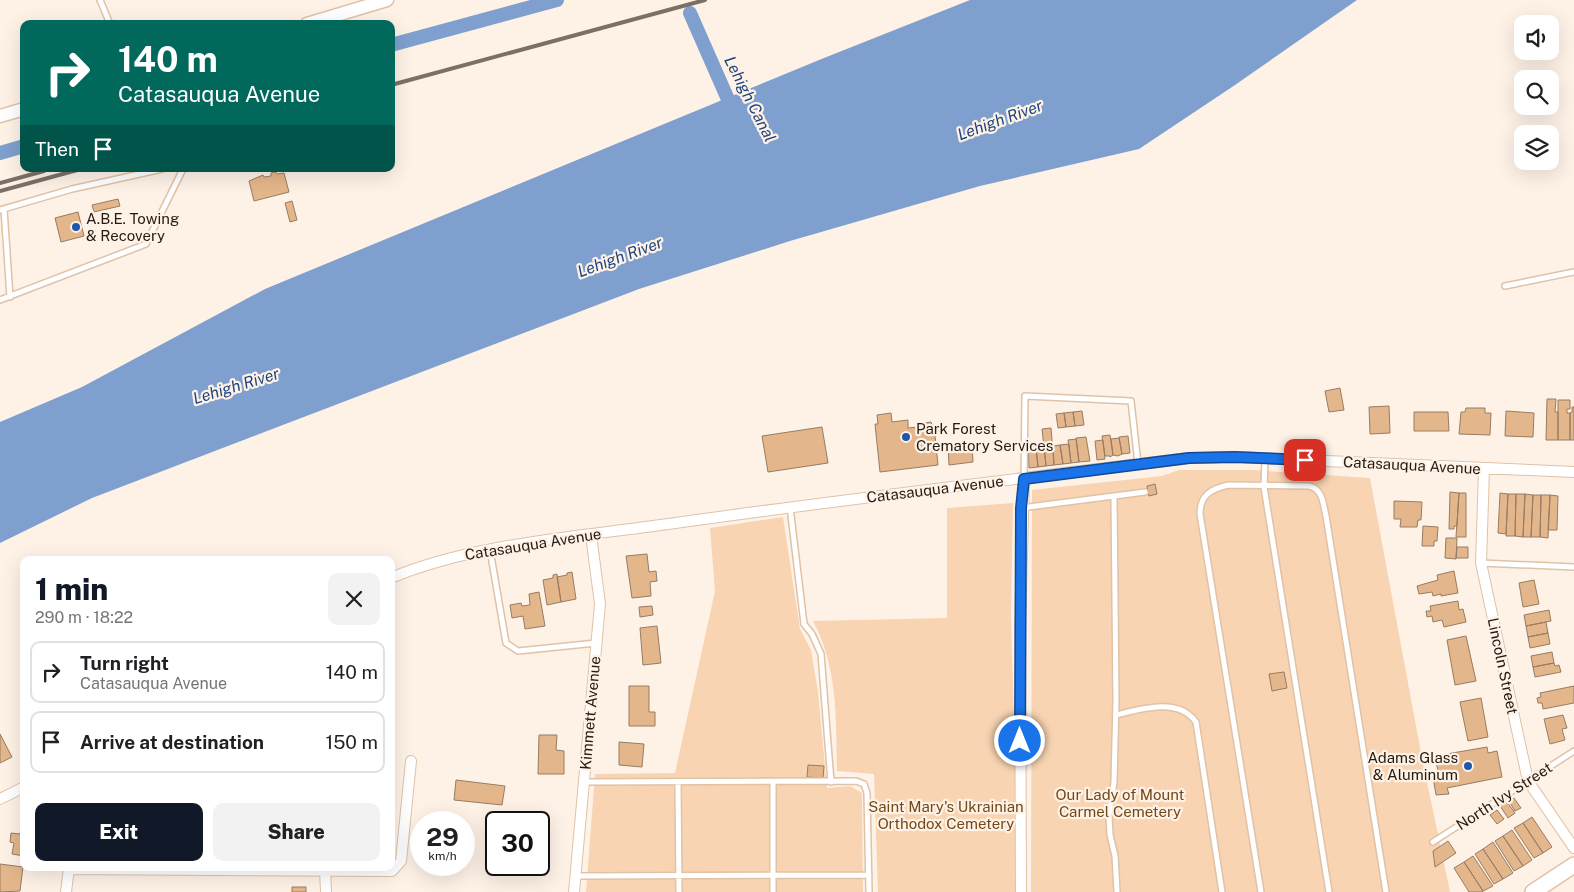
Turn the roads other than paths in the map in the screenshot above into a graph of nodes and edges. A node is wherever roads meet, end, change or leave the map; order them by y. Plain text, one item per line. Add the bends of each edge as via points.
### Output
1 (100, 0) edge
2 (387, 0) edge
3 (108, 20) edge
4 (320, 20) edge
5 (20, 110) edge
6 (0, 116) edge
7 (148, 172) edge
8 (182, 172) edge
9 (2, 210) edge
10 (1574, 272) edge
11 (1505, 286) dead end
12 (10, 297) junction
13 (0, 300) edge
14 (1265, 458) junction
15 (1138, 464) junction
16 (1484, 469) junction
17 (1574, 472) edge
18 (1024, 479) junction
19 (1264, 487) junction
20 (1145, 492) dead end
21 (1114, 496) junction
22 (790, 506) junction
23 (1021, 508) junction
24 (592, 535) junction
25 (490, 550) junction
26 (1481, 563) junction
27 (1574, 566) edge
28 (395, 577) edge
29 (596, 643) junction
30 (1116, 715) junction
31 (1574, 751) edge
32 (411, 761) dead end
33 (1528, 781) junction
34 (584, 782) junction
35 (678, 782) junction
36 (772, 782) junction
37 (831, 782) junction
38 (20, 789) edge
39 (0, 799) edge
40 (1433, 842) dead end
41 (1574, 848) edge
42 (1574, 865) edge
43 (395, 868) edge
44 (69, 871) edge
45 (325, 871) edge
46 (358, 871) edge
47 (393, 871) edge
48 (869, 875) junction
49 (576, 876) junction
50 (679, 876) junction
51 (773, 876) junction
52 (66, 892) edge
53 (326, 892) edge
54 (574, 892) edge
55 (679, 892) edge
56 (773, 892) edge
57 (869, 892) edge
58 (1020, 892) edge
59 (1117, 892) edge
60 (1222, 892) edge
61 (1261, 892) edge
62 (1329, 892) edge
63 (1386, 892) edge
64 (1533, 892) edge

1 - 3 lane
2 - 4 street
5 - 6 street
7 - 9 lane via 72,189
8 - 12 lane via 146,244
9 - 12 lane
10 - 11 lane
12 - 13 lane
14 - 15 street, Catasauqua Avenue via 1189,458
14 - 16 street, Catasauqua Avenue
14 - 19 lane
15 - 18 street, Catasauqua Avenue
15 - 18 lane via 1131,402 1025,396
16 - 17 street, Catasauqua Avenue
16 - 26 street, Lincoln Street
18 - 22 street, Catasauqua Avenue
18 - 23 street
19 - 61 lane via 1228,484 1205,495 1200,505
19 - 62 lane
19 - 63 lane via 1308,486 1321,494
20 - 21 lane
21 - 23 lane
21 - 30 lane
22 - 24 street, Catasauqua Avenue
22 - 37 lane via 804,624 821,654
23 - 58 street
24 - 25 street, Catasauqua Avenue
24 - 29 street, Kimmett Avenue via 600,604
25 - 28 street, Catasauqua Avenue via 439,561
25 - 29 lane via 506,644 510,648 518,651
26 - 27 lane
26 - 33 street, Lincoln Street
29 - 34 street, Kimmett Avenue
30 - 59 lane via 1114,782 1109,815
30 - 60 lane via 1142,708 1168,707 1190,714 1196,722
31 - 33 lane, North Ivy Street
32 - 43 street via 401,861
33 - 40 lane, North Ivy Street
33 - 41 street, Lincoln Street
34 - 35 lane
34 - 49 street, Kimmett Avenue
35 - 36 lane
35 - 50 lane
36 - 37 lane
36 - 51 lane
37 - 48 lane via 856,781 864,784 867,793
38 - 39 street
42 - 64 main road
44 - 52 street
45 - 53 street
46 - 47 street
48 - 51 lane
48 - 57 lane
49 - 50 lane
49 - 54 street, Kimmett Avenue
50 - 51 lane
50 - 55 lane
51 - 56 lane

